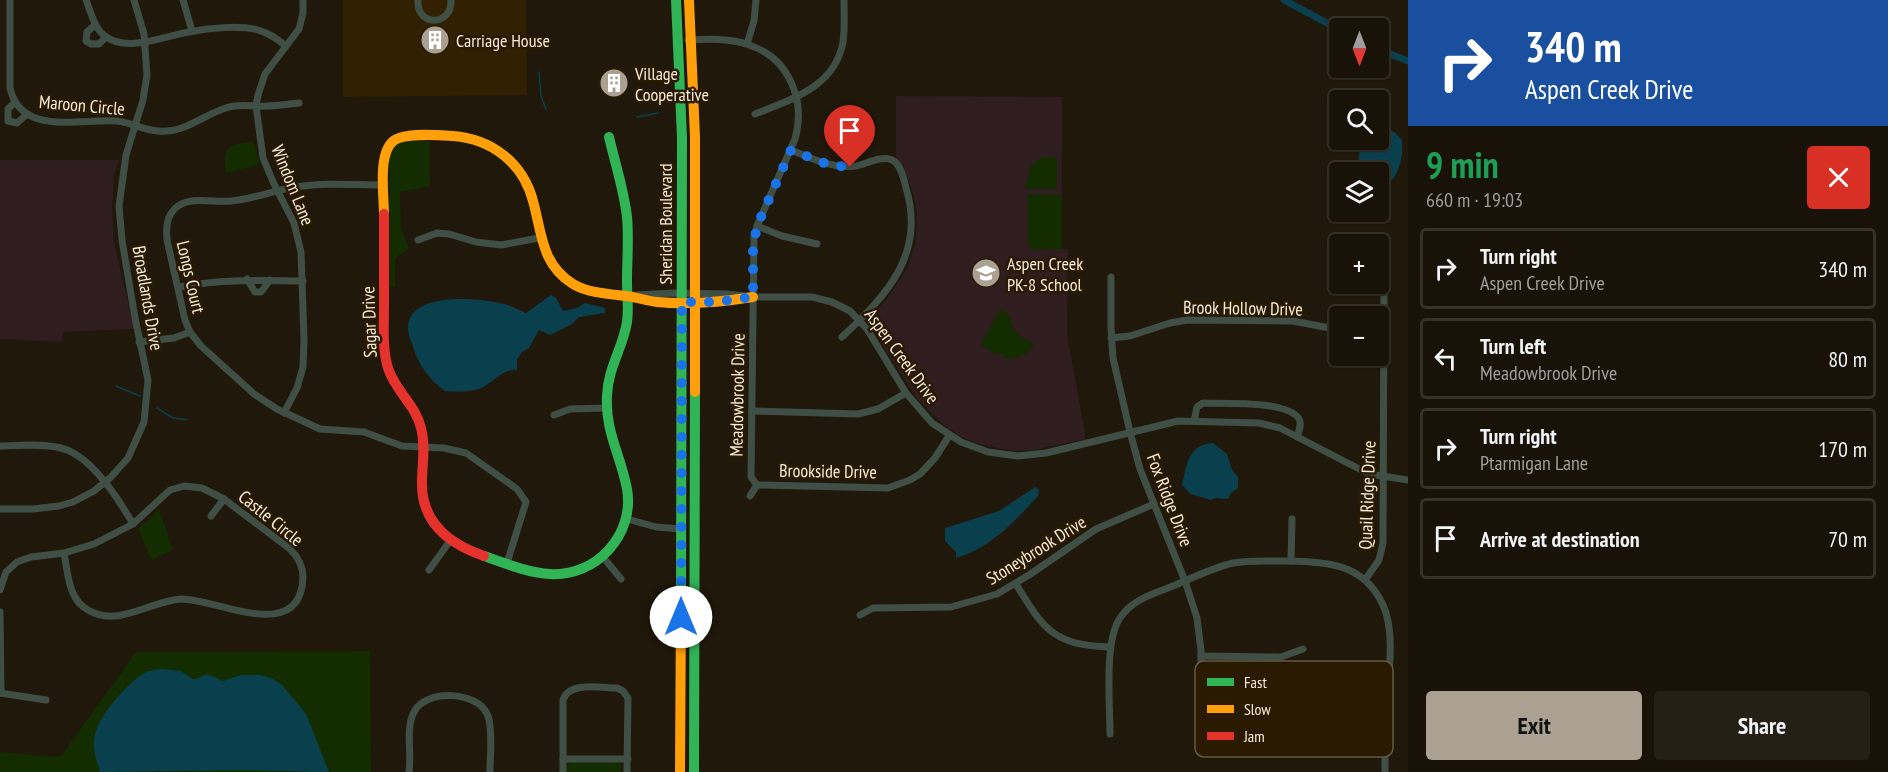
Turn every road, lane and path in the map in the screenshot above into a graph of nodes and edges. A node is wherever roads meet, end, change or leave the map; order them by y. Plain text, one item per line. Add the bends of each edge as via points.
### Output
1 (10, 0) edge
2 (86, 0) edge
3 (134, 0) edge
4 (183, 0) edge
5 (303, 0) edge
6 (418, 0) edge
7 (451, 0) edge
8 (676, 0) edge
9 (689, 0) edge
10 (756, 0) edge
11 (844, 0) edge
12 (95, 25) junction
13 (192, 31) junction
14 (106, 38) junction
15 (679, 40) junction
16 (692, 40) junction
17 (146, 41) junction
18 (747, 44) junction
19 (286, 46) junction
20 (797, 97) junction
21 (15, 102) junction
22 (299, 103) dead end
23 (256, 106) junction
24 (755, 114) dead end
25 (26, 115) junction
26 (135, 126) junction
27 (609, 137) dead end
28 (791, 150) junction
29 (384, 185) junction
30 (278, 191) junction
31 (757, 226) junction
32 (539, 238) junction
33 (418, 240) dead end
34 (817, 244) dead end
35 (1111, 277) dead end
36 (248, 279) junction
37 (270, 280) junction
38 (303, 281) junction
39 (178, 287) junction
40 (627, 296) junction
41 (682, 297) junction
42 (694, 297) junction
43 (753, 297) junction
44 (860, 320) junction
45 (1329, 328) edge
46 (190, 332) junction
47 (842, 337) dead end
48 (1111, 338) junction
49 (139, 342) junction
50 (1382, 366) edge
51 (906, 393) junction
52 (606, 408) junction
53 (752, 411) junction
54 (284, 413) junction
55 (554, 415) dead end
56 (1194, 421) junction
57 (1130, 432) junction
58 (949, 435) junction
59 (1297, 437) junction
60 (0, 446) edge
61 (424, 447) junction
62 (1408, 475) edge
63 (1384, 477) junction
64 (1397, 478) junction
65 (1408, 480) edge
66 (104, 483) junction
67 (757, 485) junction
68 (750, 496) dead end
69 (224, 499) junction
70 (1154, 504) junction
71 (0, 509) edge
72 (212, 516) dead end
73 (627, 519) junction
74 (1292, 519) dead end
75 (133, 524) junction
76 (681, 529) junction
77 (450, 541) junction
78 (64, 553) junction
79 (603, 557) junction
80 (1291, 561) junction
81 (507, 563) junction
82 (429, 570) dead end
83 (621, 579) dead end
84 (1365, 580) junction
85 (1185, 581) junction
86 (1016, 584) junction
87 (0, 590) edge
88 (0, 612) edge
89 (860, 615) dead end
90 (1110, 647) junction
91 (1303, 649) dead end
92 (1201, 656) junction
93 (1201, 661) edge
94 (1388, 661) edge
95 (0, 693) edge
96 (46, 700) dead end
97 (1110, 734) dead end
98 (563, 759) junction
99 (628, 759) junction
100 (409, 772) edge
101 (490, 772) edge
102 (563, 772) edge
103 (627, 772) edge
104 (680, 772) edge
105 (693, 772) edge

1 - 21 street, Maroon Circle via 10,88
2 - 12 street
3 - 17 street, Broadlands Drive
4 - 13 street
5 - 19 street, Windom Lane via 302,21
6 - 7 street via 419,12 432,20 447,15
8 - 15 main road, Sheridan Boulevard
9 - 16 main road, Sheridan Boulevard
10 - 18 street
11 - 20 street via 842,45 834,65 820,82
12 - 14 street
12 - 14 street via 87,32 86,41 99,44
13 - 17 street
13 - 19 street via 258,30
14 - 17 street via 120,44
15 - 16 street, Meadowbrook Drive
15 - 41 main road, Sheridan Boulevard
16 - 18 street, Meadowbrook Drive
16 - 42 main road, Sheridan Boulevard
17 - 26 street, Broadlands Drive via 146,88
18 - 20 street, Meadowbrook Drive via 782,67
19 - 23 street, Windom Lane via 265,74
20 - 24 street
20 - 28 street, Meadowbrook Drive via 800,118
21 - 25 street, Maroon Circle
21 - 25 street, Maroon Circle via 8,109 8,121 17,123
22 - 23 street, Maroon Circle
23 - 26 street, Maroon Circle via 223,108 167,131
23 - 30 street, Windom Lane via 262,154
25 - 26 street, Maroon Circle via 47,121 117,121
26 - 49 street, Broadlands Drive via 123,168 119,206
27 - 40 main road via 627,220
28 - 31 street, Meadowbrook Drive
28 - 44 street via 829,165 850,167 887,159 899,167 911,206 909,246 892,283
29 - 30 street, Longs Court via 312,185
29 - 32 main road, Aspen Creek Drive via 387,140 455,136 481,142 518,169 533,201
29 - 61 main road, Sagar Drive via 386,362 393,380 417,415
30 - 38 street, Windom Lane via 298,237
30 - 39 street, Longs Court via 235,201 185,202 173,210 166,229
31 - 34 street
31 - 43 street, Meadowbrook Drive
32 - 33 street via 501,245 437,233
32 - 40 main road, Aspen Creek Drive via 550,262 570,282 588,291
35 - 48 street, Fox Ridge Drive
36 - 37 street
36 - 37 street via 255,292 261,292
36 - 39 street
37 - 38 street
38 - 54 street, Windom Lane via 303,367
39 - 46 street, Longs Court
40 - 41 main road, Aspen Creek Drive via 655,302
40 - 52 main road via 626,324 611,368
41 - 42 main road, Aspen Creek Drive
41 - 76 main road, Sheridan Boulevard
42 - 43 main road, Aspen Creek Drive via 715,302
42 - 105 main road, Sheridan Boulevard
43 - 44 street, Aspen Creek Drive via 822,299 841,306
43 - 53 street, Meadowbrook Drive
44 - 47 street
44 - 51 street, Aspen Creek Drive
45 - 48 street, Brook Hollow Drive via 1293,321 1187,320
46 - 49 street
46 - 54 street, Longs Court via 254,394
48 - 57 street, Fox Ridge Drive
49 - 66 street, Broadlands Drive via 148,380 144,422 128,458
50 - 63 street, Quail Ridge Drive
51 - 53 street via 858,414
51 - 58 street, Aspen Creek Drive via 921,413
52 - 55 street via 570,409
52 - 73 main road via 611,438 628,488
53 - 67 street, Meadowbrook Drive via 751,477
54 - 61 street, Longs Court via 321,429 364,432 402,446
56 - 57 street, Aspen Creek Drive
56 - 59 street, Aspen Creek Drive via 1259,423
56 - 59 street via 1197,407 1203,403 1267,405 1298,417
57 - 58 street, Aspen Creek Drive via 1018,456 981,450
57 - 70 street, Fox Ridge Drive
58 - 67 street, Brookside Drive via 920,474 888,488
59 - 63 street, Aspen Creek Drive via 1364,472
60 - 66 street via 51,446 69,451 85,461
61 - 77 main road via 423,500 431,520
61 - 81 street, Longs Court via 466,453 520,493 526,502
62 - 64 street, Aspen Creek Drive
63 - 64 street, Aspen Creek Drive
63 - 84 street, Quail Ridge Drive via 1382,552
64 - 65 street, Aspen Creek Drive
66 - 71 street, Broadlands Drive via 84,497 60,506
66 - 75 street
67 - 68 street
69 - 72 street, Castle Circle
69 - 75 street, Castle Circle via 202,488 176,488 164,494
69 - 78 street, Castle Circle via 299,560 303,574 301,592 288,609 241,613 186,599 132,613 96,614 83,608 74,597
70 - 85 street, Fox Ridge Drive
70 - 86 street, Stoneybrook Drive via 1096,529
73 - 76 street
73 - 79 main road via 619,539
74 - 80 street
75 - 78 street, Castle Circle via 94,544
76 - 104 main road, Sheridan Boulevard
77 - 81 main road
77 - 82 street
78 - 87 street, Castle Circle via 17,562 6,572
79 - 81 main road via 580,570 561,574
79 - 83 street
80 - 84 street via 1332,563
80 - 85 street via 1231,564
84 - 94 street via 1383,605 1389,625
85 - 90 street via 1132,604 1115,625
85 - 92 street, Fox Ridge Drive via 1197,618
86 - 89 street, Stoneybrook Drive via 966,604 873,608
86 - 90 street via 1035,616 1057,636 1075,644
88 - 95 street
90 - 97 street
91 - 92 street via 1281,657
92 - 93 street, Fox Ridge Drive
95 - 96 street
98 - 99 street
98 - 99 street via 562,694 573,688 622,687 628,698
98 - 102 street
99 - 103 street
100 - 101 street via 415,709 418,701 437,696 478,698 489,722

